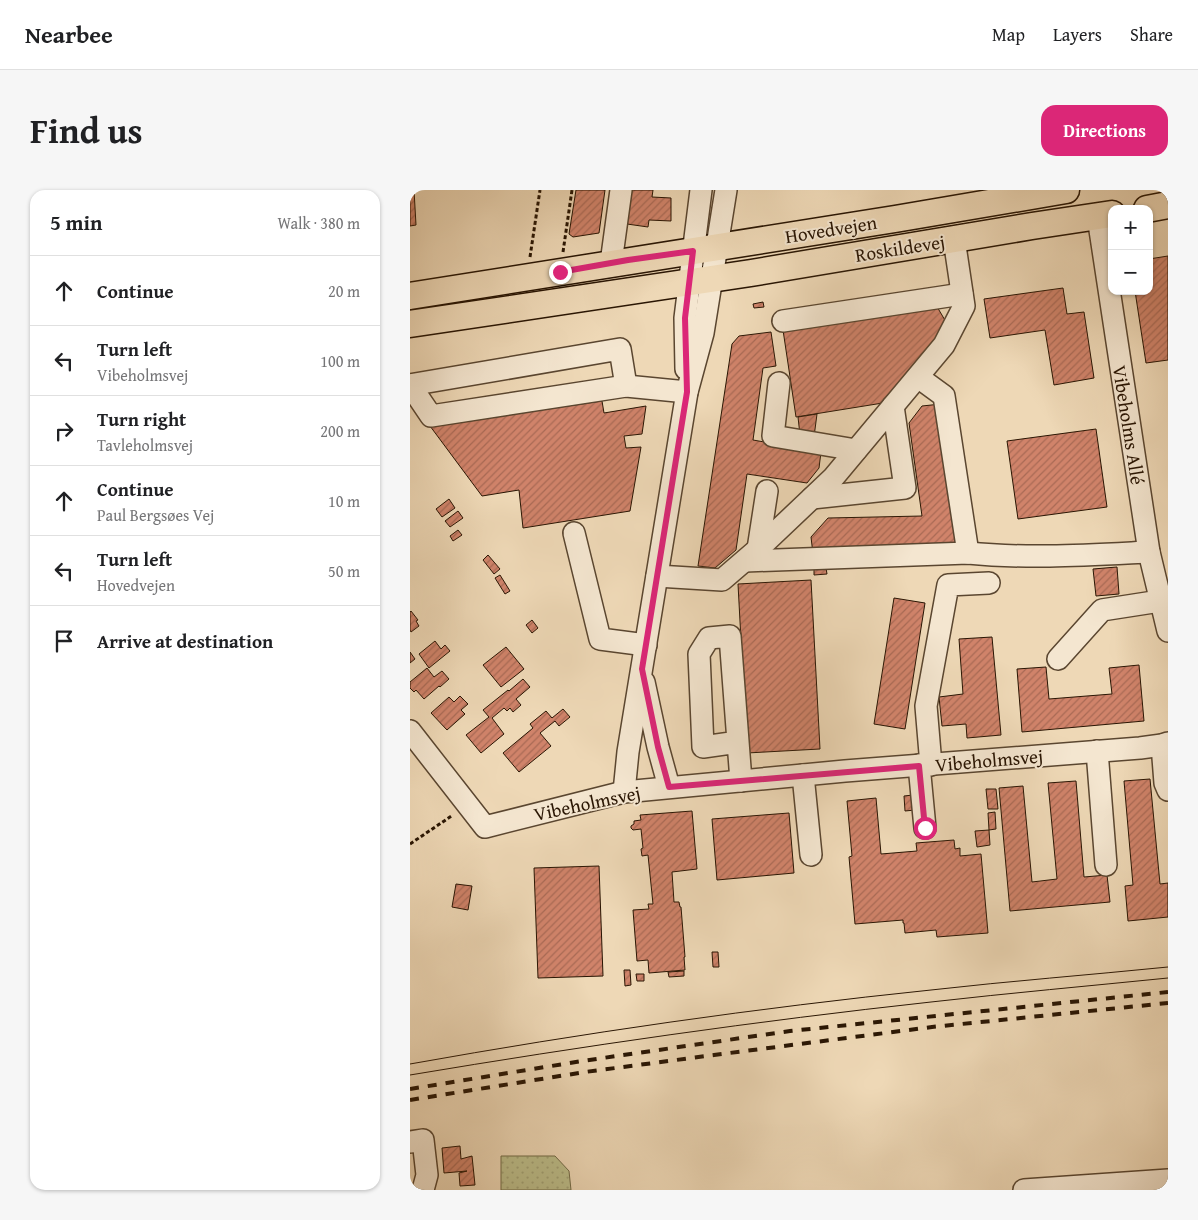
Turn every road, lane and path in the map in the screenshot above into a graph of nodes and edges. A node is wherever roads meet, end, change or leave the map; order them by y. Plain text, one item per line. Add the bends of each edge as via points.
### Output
1 (540, 190) edge
2 (572, 190) edge
3 (621, 190) edge
4 (701, 190) edge
5 (726, 190) edge
6 (1058, 191) edge
7 (1168, 205) edge
8 (1153, 208) edge
9 (1105, 216) edge
10 (954, 240) junction
11 (705, 249) junction
12 (611, 263) junction
13 (560, 272) junction
14 (527, 277) junction
15 (700, 280) junction
16 (962, 294) junction
17 (410, 296) edge
18 (783, 321) dead end
19 (410, 324) edge
20 (918, 377) junction
21 (779, 383) dead end
22 (410, 385) edge
23 (626, 386) junction
24 (687, 392) junction
25 (893, 406) junction
26 (856, 450) junction
27 (767, 492) dead end
28 (812, 498) junction
29 (574, 533) dead end
30 (1148, 552) junction
31 (968, 553) junction
32 (752, 555) junction
33 (657, 576) junction
34 (989, 583) dead end
35 (1162, 593) edge
36 (1168, 631) edge
37 (646, 645) junction
38 (1058, 658) dead end
39 (642, 669) junction
40 (410, 731) edge
41 (738, 742) junction
42 (1165, 744) edge
43 (1097, 751) junction
44 (925, 765) junction
45 (803, 775) junction
46 (741, 781) junction
47 (669, 787) junction
48 (1168, 790) edge
49 (624, 792) junction
50 (468, 805) junction
51 (925, 828) dead end
52 (410, 844) edge
53 (811, 855) dead end
54 (1106, 865) dead end
55 (410, 1142) edge
56 (1168, 1180) edge
57 (423, 1190) edge
58 (1024, 1190) edge

1 - 14 path
2 - 13 path
3 - 12 street
4 - 11 street
5 - 11 street
6 - 11 main road, Hovedvejen
7 - 8 main road
9 - 10 main road, Roskildevej
9 - 30 street, Vibeholms Allé
10 - 15 main road, Roskildevej
10 - 16 street
11 - 12 main road, Hovedvejen
11 - 15 street
12 - 13 main road, Hovedvejen
13 - 14 main road, Hovedvejen
14 - 17 main road, Hovedvejen
15 - 19 main road
15 - 24 street via 703,333
16 - 18 street
16 - 20 street via 964,306 944,345
20 - 25 street
20 - 31 street via 944,396
21 - 26 street via 773,436
22 - 23 street via 431,416
22 - 23 street via 620,349
23 - 24 street
24 - 33 street
25 - 26 street
25 - 28 street via 904,488
26 - 28 street
27 - 32 street
28 - 32 street
29 - 37 street via 600,639
30 - 31 street via 1038,556
30 - 35 street, Vibeholms Allé
31 - 32 street
32 - 33 street via 722,580
33 - 37 street
34 - 44 street via 948,585 926,706
35 - 36 street, Vibeholms Allé
35 - 38 street via 1102,610
37 - 39 street
39 - 47 street
39 - 49 street
40 - 50 street
41 - 41 street via 730,636 709,638 699,654 703,747
41 - 46 street
42 - 43 street, Vibeholmsvej
42 - 48 street via 1165,783
43 - 44 street, Vibeholmsvej
43 - 54 street
44 - 45 street, Vibeholmsvej
44 - 51 street
45 - 46 street, Vibeholmsvej
45 - 53 street
46 - 47 street, Vibeholmsvej
47 - 49 street, Vibeholmsvej
49 - 50 street, Vibeholmsvej via 485,827
50 - 52 path
55 - 57 street via 423,1140 427,1175
56 - 58 street

